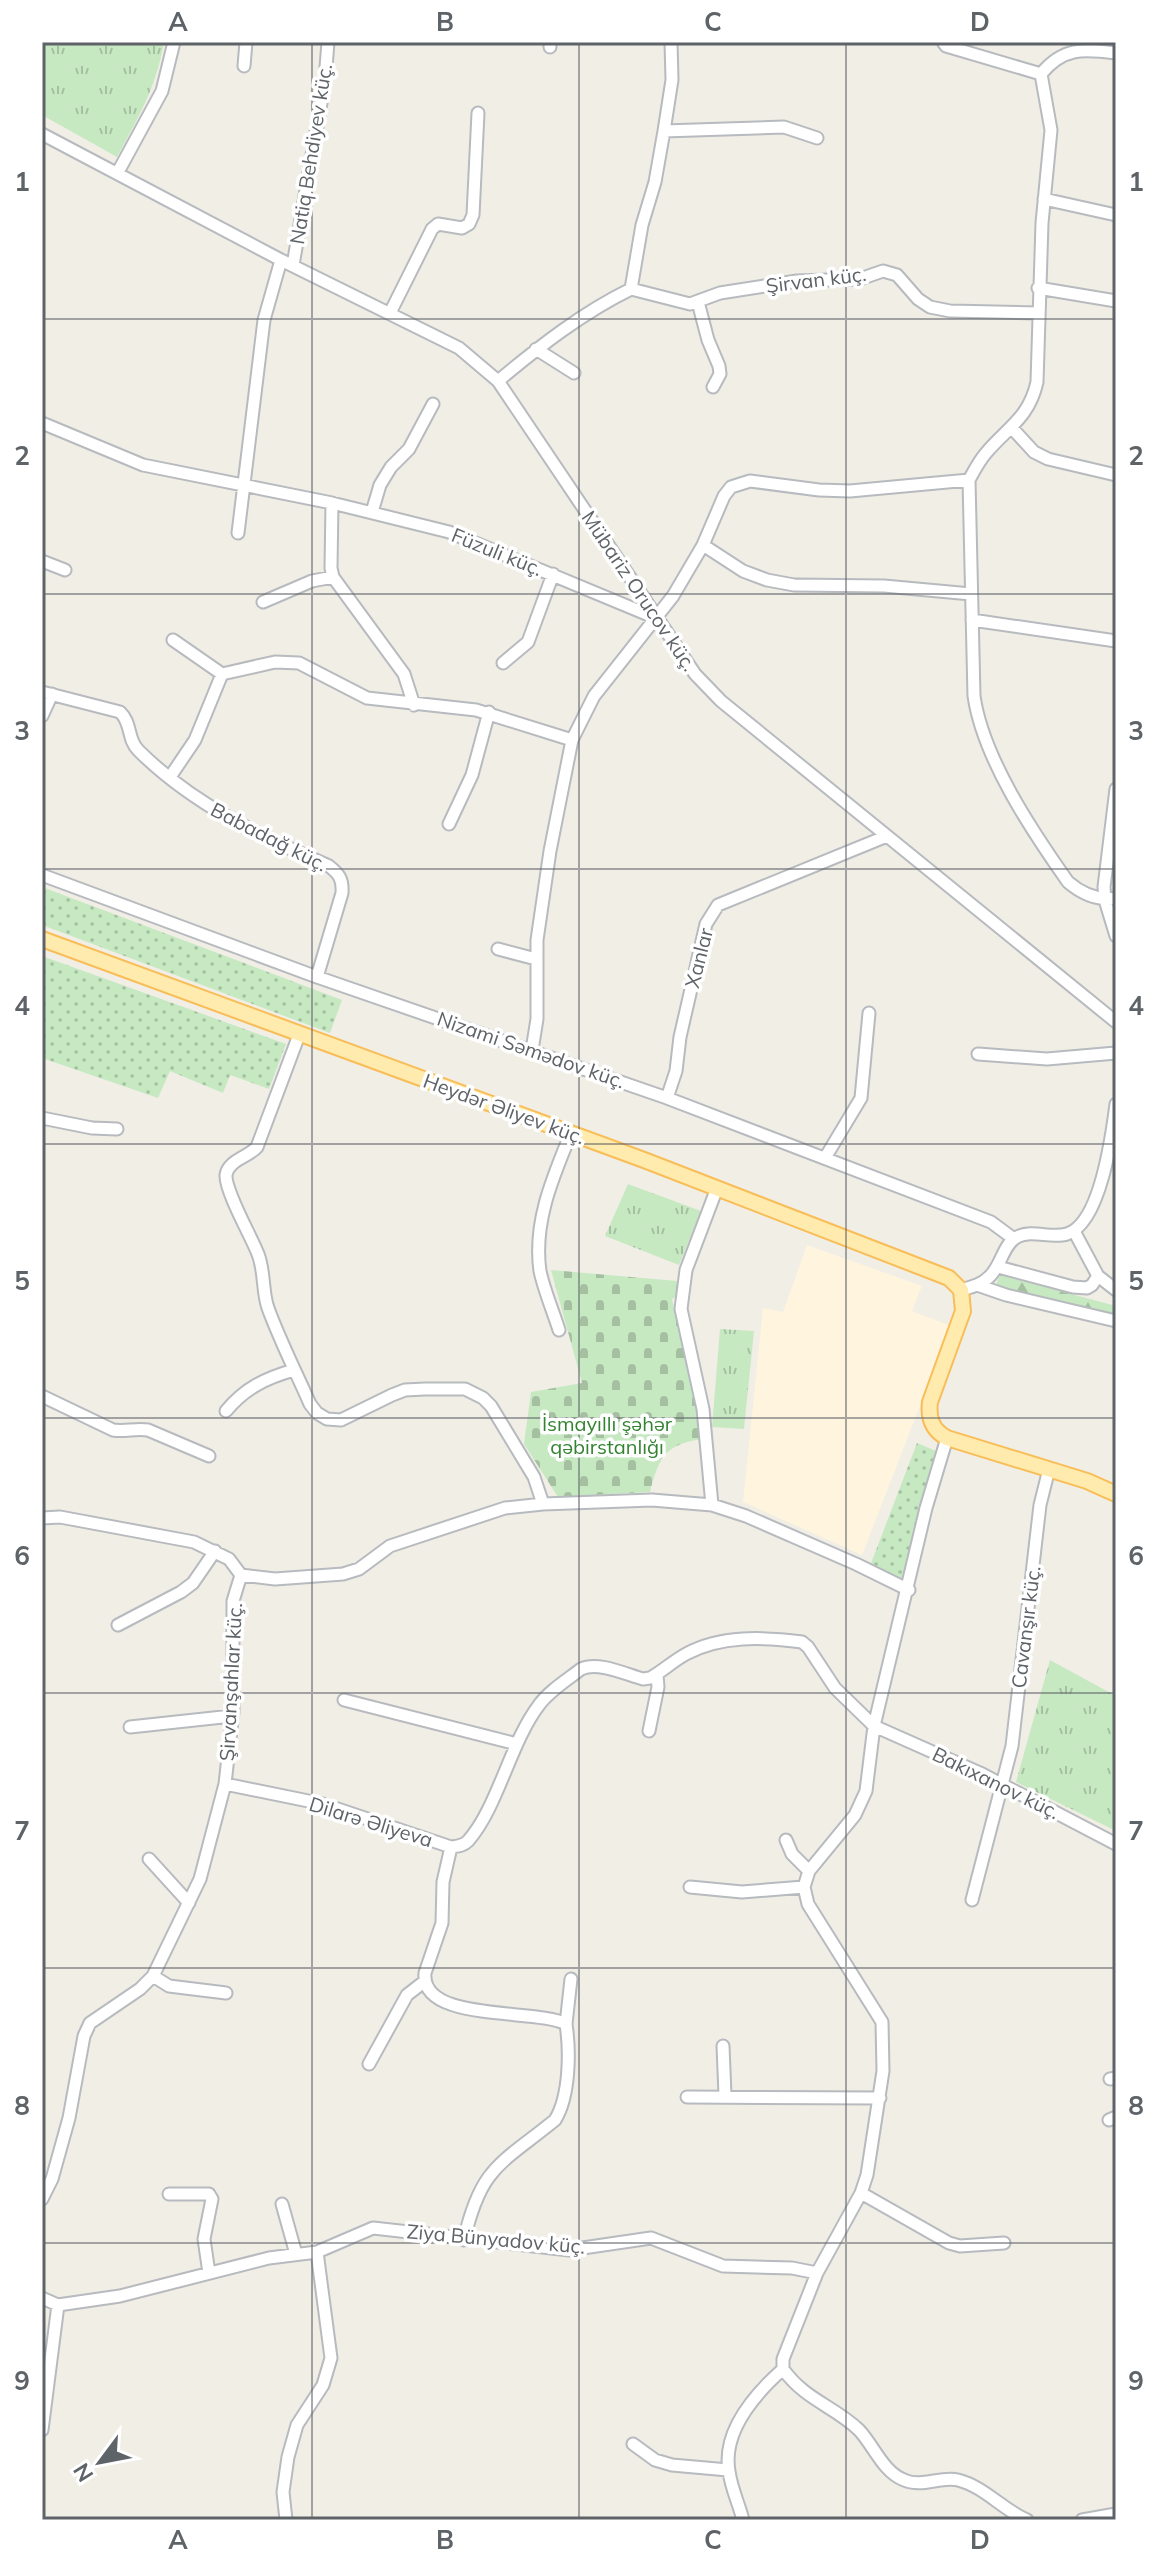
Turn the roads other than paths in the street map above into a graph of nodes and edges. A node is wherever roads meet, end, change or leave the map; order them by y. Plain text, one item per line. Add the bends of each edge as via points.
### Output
1 (174, 42) edge
2 (246, 42) edge
3 (328, 42) edge
4 (671, 42) edge
5 (943, 42) edge
6 (1097, 46) edge
7 (1116, 53) edge
8 (244, 66) dead end
9 (1041, 74) junction
10 (478, 113) dead end
11 (664, 131) junction
12 (42, 134) edge
13 (817, 138) dead end
14 (118, 172) junction
15 (1044, 199) junction
16 (1116, 215) edge
17 (281, 260) junction
18 (293, 265) junction
19 (1038, 288) junction
20 (631, 289) junction
21 (1116, 301) edge
22 (698, 302) junction
23 (390, 313) junction
24 (1038, 313) junction
25 (536, 349) junction
26 (574, 373) dead end
27 (498, 381) junction
28 (713, 387) dead end
29 (433, 404) dead end
30 (42, 423) edge
31 (1012, 428) junction
32 (1116, 475) edge
33 (969, 480) junction
34 (244, 486) junction
35 (332, 503) junction
36 (372, 512) junction
37 (238, 533) dead end
38 (703, 545) junction
39 (42, 561) edge
40 (65, 570) dead end
41 (553, 574) junction
42 (333, 577) junction
43 (971, 594) junction
44 (263, 602) dead end
45 (657, 618) junction
46 (972, 620) junction
47 (173, 640) dead end
48 (1116, 641) edge
49 (503, 663) dead end
50 (222, 674) junction
51 (47, 693) edge
52 (414, 705) junction
53 (489, 712) junction
54 (42, 716) edge
55 (572, 740) junction
56 (170, 777) junction
57 (1116, 789) edge
58 (449, 824) dead end
59 (887, 836) junction
60 (42, 875) edge
61 (1110, 899) edge
62 (1116, 936) edge
63 (42, 939) edge
64 (498, 949) dead end
65 (536, 959) junction
66 (317, 977) junction
67 (869, 1013) dead end
68 (1116, 1022) edge
69 (299, 1035) junction
70 (532, 1050) junction
71 (1116, 1053) edge
72 (978, 1054) dead end
73 (667, 1098) junction
74 (1116, 1104) edge
75 (42, 1118) edge
76 (117, 1129) dead end
77 (571, 1133) junction
78 (825, 1158) junction
79 (717, 1188) junction
80 (1074, 1231) junction
81 (1014, 1239) junction
82 (998, 1267) junction
83 (1098, 1276) junction
84 (977, 1285) junction
85 (961, 1290) junction
86 (1116, 1290) edge
87 (1116, 1321) edge
88 (559, 1330) dead end
89 (294, 1370) junction
90 (42, 1396) edge
91 (226, 1411) dead end
92 (947, 1438) junction
93 (209, 1456) dead end
94 (1049, 1469) junction
95 (1116, 1494) edge
96 (543, 1504) junction
97 (712, 1505) junction
98 (42, 1518) edge
99 (215, 1551) junction
100 (241, 1575) junction
101 (909, 1590) junction
102 (118, 1625) dead end
103 (657, 1675) junction
104 (344, 1700) dead end
105 (232, 1716) junction
106 (874, 1726) junction
107 (130, 1727) dead end
108 (649, 1731) dead end
109 (517, 1744) junction
110 (225, 1784) junction
111 (1003, 1784) junction
112 (786, 1840) dead end
113 (1116, 1844) edge
114 (451, 1847) junction
115 (149, 1859) dead end
116 (809, 1871) junction
117 (690, 1887) dead end
118 (804, 1887) junction
119 (972, 1900) dead end
120 (189, 1903) junction
121 (153, 1976) junction
122 (571, 1979) dead end
123 (425, 1981) junction
124 (226, 1993) dead end
125 (566, 2024) junction
126 (723, 2046) dead end
127 (369, 2064) dead end
128 (725, 2095) junction
129 (687, 2097) dead end
130 (880, 2098) junction
131 (861, 2193) junction
132 (169, 2194) dead end
133 (42, 2199) edge
134 (282, 2204) dead end
135 (464, 2240) junction
136 (1004, 2243) dead end
137 (317, 2252) junction
138 (296, 2254) junction
139 (209, 2273) junction
140 (817, 2273) junction
141 (42, 2298) edge
142 (58, 2305) junction
143 (42, 2328) edge
144 (54, 2334) junction
145 (783, 2369) junction
146 (42, 2430) edge
147 (633, 2444) dead end
148 (728, 2470) junction
149 (1116, 2514) edge
150 (286, 2520) edge
151 (742, 2520) edge
152 (1027, 2520) edge
153 (1082, 2520) edge

1 - 14 street via 162,91
2 - 8 street
3 - 18 street, Natiq Behdiyev küç.
4 - 11 street
5 - 9 street
6 - 7 street
6 - 9 street via 1060,55
9 - 15 street via 1051,130
10 - 23 street via 473,215 462,228 438,224 432,229
11 - 13 street via 784,127
11 - 20 street
12 - 14 street, Mübariz Orucov küç.
14 - 17 street, Mübariz Orucov küç.
15 - 16 street
15 - 19 street
17 - 18 street, Mübariz Orucov küç.
17 - 34 street via 264,320
18 - 23 street, Mübariz Orucov küç.
19 - 21 street
19 - 24 street
20 - 22 street, Şirvan küç. via 680,303
20 - 25 street
22 - 24 street, Şirvan küç. via 720,293 797,281 860,279 883,271 897,275 930,307
22 - 28 street via 719,366
23 - 27 street, Mübariz Orucov küç. via 459,348
24 - 31 street via 1034,397
25 - 26 street
25 - 27 street
27 - 45 street, Mübariz Orucov küç.
29 - 36 street via 409,449 380,485
30 - 34 street, Füzuli küç. via 143,465
31 - 32 street via 1048,459
31 - 33 street via 986,453
33 - 38 street via 850,491 740,482 724,496
33 - 43 street
34 - 35 street, Füzuli küç.
34 - 37 street
35 - 36 street, Füzuli küç.
35 - 42 street
36 - 41 street, Füzuli küç. via 449,532
38 - 43 street via 743,571 794,585
38 - 45 street
39 - 40 street
41 - 45 street, Füzuli küç.
41 - 49 street via 528,642
42 - 44 street
42 - 52 street via 404,674
43 - 46 street
45 - 55 street via 594,696
45 - 59 street, Mübariz Orucov küç. via 695,674 721,701
46 - 48 street
46 - 61 street via 976,706 994,763 1068,882 1078,891
47 - 50 street
50 - 52 street via 275,662 299,663 367,698
50 - 56 street via 195,740
51 - 54 street
51 - 56 street, Babadağ küç. via 120,712 135,747
52 - 53 street
53 - 55 street
53 - 58 street via 472,775
55 - 65 street
56 - 66 street, Babadağ küç. via 232,821 339,874 342,893
57 - 61 street
59 - 68 street, Mübariz Orucov küç.
59 - 73 street, Xanlar via 718,905 706,924
60 - 66 street, Nizami Səmədov küç.
61 - 62 street
63 - 69 main road, Heydər Əliyev küç.
64 - 65 street
65 - 70 street
66 - 70 street, Nizami Səmədov küç.
67 - 78 street via 861,1098
69 - 77 main road, Heydər Əliyev küç.
69 - 89 street via 257,1147 226,1175
70 - 73 street, Nizami Səmədov küç.
71 - 72 street via 1047,1059
73 - 78 street, Nizami Səmədov küç.
74 - 80 street via 1096,1195
75 - 76 street
77 - 79 main road, Heydər Əliyev küç.
77 - 88 street via 546,1196 538,1244
78 - 81 street, Nizami Səmədov küç. via 991,1222
79 - 85 main road, Heydər Əliyev küç. via 949,1278
79 - 97 street via 686,1270 681,1309 703,1409
80 - 81 street
80 - 83 street
81 - 82 street
82 - 83 street via 1078,1288 1092,1285
82 - 84 street
83 - 86 street
84 - 85 street
84 - 87 street
85 - 92 main road via 963,1311 930,1402 931,1424
89 - 91 street via 266,1378
89 - 96 street via 310,1404 327,1419 341,1420 405,1390 465,1389 483,1398 534,1477
90 - 93 street via 113,1430 148,1430
92 - 94 main road
92 - 101 street
94 - 95 main road
94 - 111 street, Cavanşır küç.
96 - 97 street, Şirvanşahlar küç. via 652,1500
96 - 100 street, Şirvanşahlar küç. via 505,1508 405,1541 343,1574 275,1579
97 - 101 street, Şirvanşahlar küç.
98 - 99 street via 194,1542
99 - 100 street
99 - 102 street via 193,1583
100 - 105 street, Şirvanşahlar küç. via 233,1601
101 - 106 street
103 - 106 street via 688,1652 715,1642 802,1642 835,1688
103 - 108 street
103 - 109 street via 643,1679 588,1665 541,1701
104 - 109 street
105 - 107 street
105 - 110 street, Şirvanşahlar küç.
106 - 111 street, Bakıxanov küç.
106 - 116 street via 861,1805
109 - 114 street via 484,1816 467,1842
110 - 114 street, Dilarə Əliyeva via 323,1804
110 - 120 street, Şirvanşahlar küç.
111 - 113 street, Bakıxanov küç.
111 - 119 street, Cavanşır küç.
112 - 116 street
114 - 123 street, Dilarə Əliyeva via 442,1923
115 - 120 street
116 - 118 street
117 - 118 street via 725,1892
118 - 130 street via 808,1904 882,2022
120 - 121 street, Şirvanşahlar küç.
121 - 124 street via 169,1986
121 - 133 street, Şirvanşahlar küç. via 90,2023 69,2118
122 - 125 street
123 - 125 street via 450,2005 551,2017
123 - 127 street via 407,1995
125 - 135 street via 570,2049 561,2111 488,2176
126 - 128 street
128 - 129 street
128 - 130 street
130 - 131 street
131 - 136 street via 949,2243
131 - 140 street
132 - 139 street via 203,2192 212,2199 204,2239
134 - 138 street
135 - 137 street, Ziya Bünyadov küç. via 373,2228
135 - 140 street, Ziya Bünyadov küç. via 569,2250 651,2238 723,2266
137 - 138 street, Ziya Bünyadov küç.
137 - 150 street via 331,2358 323,2385 297,2425 288,2457
138 - 139 street, Ziya Bünyadov küç.
139 - 142 street, Ziya Bünyadov küç. via 120,2296
140 - 145 street
141 - 142 street
142 - 144 street
143 - 144 street
144 - 146 street
145 - 148 street via 745,2411 729,2445
145 - 152 street via 803,2392 860,2432 892,2473 905,2481 958,2480
147 - 148 street via 672,2465
148 - 151 street
149 - 153 street

